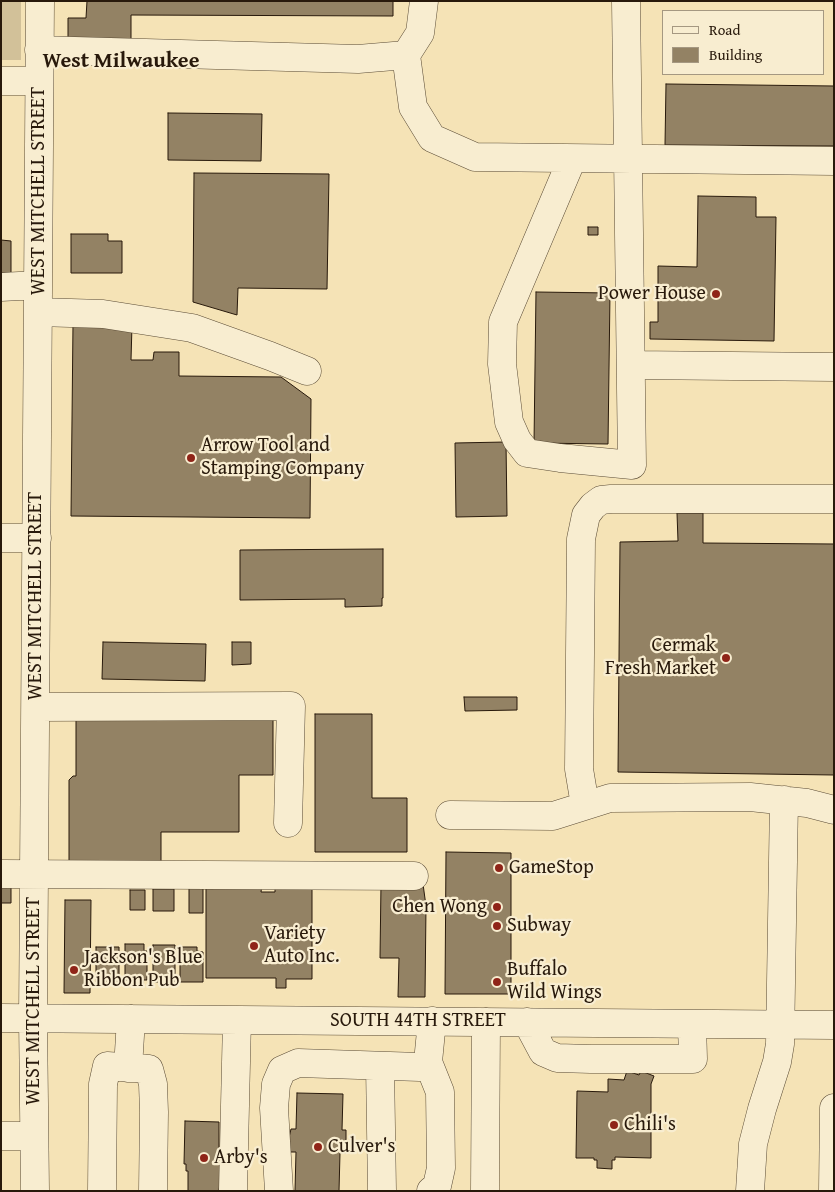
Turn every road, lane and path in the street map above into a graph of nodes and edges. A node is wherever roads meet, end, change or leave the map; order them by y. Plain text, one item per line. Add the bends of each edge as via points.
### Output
1 (40, 1) edge
2 (424, 1) edge
3 (626, 1) edge
4 (39, 50) junction
5 (406, 55) junction
6 (1, 81) edge
7 (39, 81) junction
8 (572, 159) junction
9 (627, 159) junction
10 (834, 162) edge
11 (38, 285) junction
12 (1, 287) edge
13 (38, 312) junction
14 (630, 365) junction
15 (834, 367) edge
16 (307, 371) dead end
17 (834, 499) edge
18 (1, 538) edge
19 (37, 538) junction
20 (36, 707) junction
21 (784, 800) junction
22 (585, 805) junction
23 (834, 810) edge
24 (450, 815) dead end
25 (288, 823) dead end
26 (1, 874) edge
27 (34, 874) junction
28 (414, 876) dead end
29 (1, 1018) edge
30 (33, 1018) junction
31 (131, 1019) junction
32 (237, 1020) junction
33 (432, 1021) junction
34 (486, 1022) junction
35 (527, 1022) junction
36 (692, 1024) junction
37 (780, 1024) junction
38 (834, 1025) edge
39 (428, 1062) junction
40 (128, 1068) junction
41 (380, 1072) junction
42 (834, 1108) edge
43 (1, 1136) edge
44 (34, 1136) junction
45 (279, 1188) edge
46 (35, 1191) edge
47 (102, 1191) edge
48 (153, 1191) edge
49 (233, 1191) edge
50 (382, 1191) edge
51 (432, 1191) edge
52 (485, 1191) edge
53 (750, 1191) edge
54 (833, 1191) edge

1 - 4 street, WEST MITCHELL STREET
2 - 5 street via 420,33
3 - 9 street
4 - 5 street via 358,59
4 - 7 street, WEST MITCHELL STREET
5 - 8 street via 413,107 432,138 475,157
6 - 7 street
7 - 11 street, WEST MITCHELL STREET
8 - 9 street
8 - 14 street via 503,322 502,364 509,422 517,440 527,453 632,465
9 - 10 street
9 - 14 street
11 - 12 street
11 - 13 street, WEST MITCHELL STREET
13 - 16 street via 103,314 192,328
13 - 19 street, WEST MITCHELL STREET
14 - 15 street
17 - 22 street via 611,499 593,506 586,515 581,539 579,769
18 - 19 street
19 - 20 street, WEST MITCHELL STREET
20 - 25 street via 291,706
20 - 27 street, WEST MITCHELL STREET
21 - 22 street via 750,797 610,798
21 - 23 street
21 - 37 street
22 - 24 street via 553,816
26 - 27 street
27 - 28 street
27 - 30 street, WEST MITCHELL STREET
29 - 30 street, SOUTH 44TH STREET
30 - 31 street, SOUTH 44TH STREET
30 - 44 street, WEST MITCHELL STREET
31 - 32 street, SOUTH 44TH STREET
31 - 40 street
32 - 33 street, SOUTH 44TH STREET
32 - 49 street
33 - 34 street, SOUTH 44TH STREET
33 - 39 street
34 - 35 street, SOUTH 44TH STREET
34 - 52 street
35 - 36 street, SOUTH 44TH STREET
35 - 36 street via 542,1052 557,1058 591,1059 692,1059
36 - 37 street, SOUTH 44TH STREET
37 - 38 street, SOUTH 44TH STREET
37 - 53 street via 777,1062 753,1144
39 - 41 street via 420,1067
39 - 51 street via 440,1092 441,1168 437,1186
40 - 47 street via 107,1066 103,1084
40 - 48 street via 149,1069 153,1084
41 - 45 street via 298,1063 282,1070 276,1084 274,1108
41 - 50 street
42 - 54 street
43 - 44 street
44 - 46 street, WEST MITCHELL STREET

